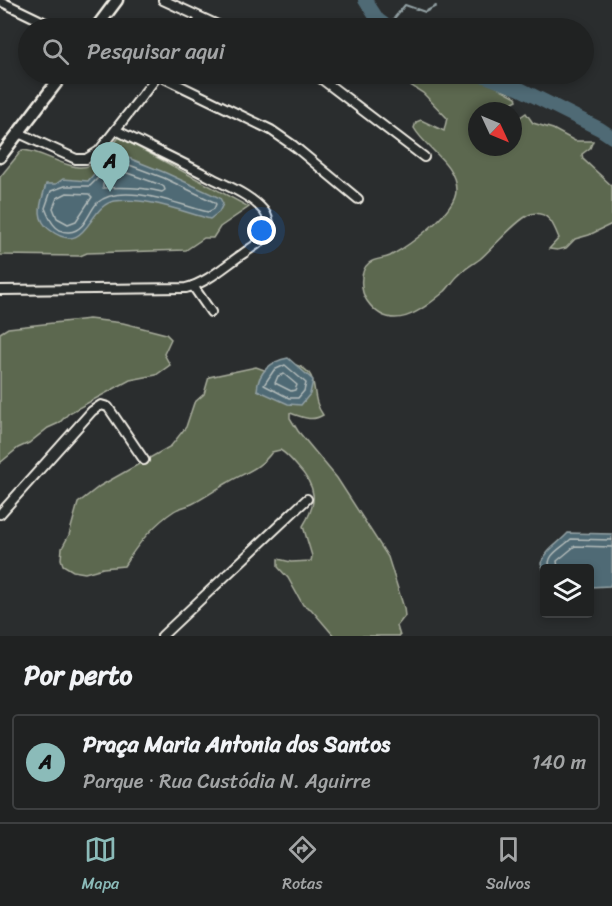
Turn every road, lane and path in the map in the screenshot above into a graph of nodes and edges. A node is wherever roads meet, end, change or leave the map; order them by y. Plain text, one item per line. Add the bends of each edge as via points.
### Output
1 (0, 0) edge
2 (117, 0) edge
3 (163, 0) edge
4 (36, 18) edge
5 (104, 18) edge
6 (201, 18) edge
7 (56, 84) edge
8 (150, 84) edge
9 (178, 84) edge
10 (328, 84) edge
11 (116, 130) junction
12 (19, 134) junction
13 (0, 157) edge
14 (424, 157) dead end
15 (357, 199) dead end
16 (193, 286) junction
17 (0, 290) edge
18 (211, 312) dead end
19 (144, 460) dead end
20 (307, 499) dead end
21 (0, 514) edge
22 (162, 636) edge

1 - 4 street
2 - 5 street
3 - 6 street
7 - 12 street
8 - 11 street
9 - 15 street via 270,130
10 - 14 street
11 - 12 street via 99,151 86,159 76,159
11 - 16 street via 233,189 264,211 270,227 264,237
12 - 13 street
16 - 17 street via 165,290
16 - 18 street
19 - 21 street via 108,407 101,405
20 - 22 street

